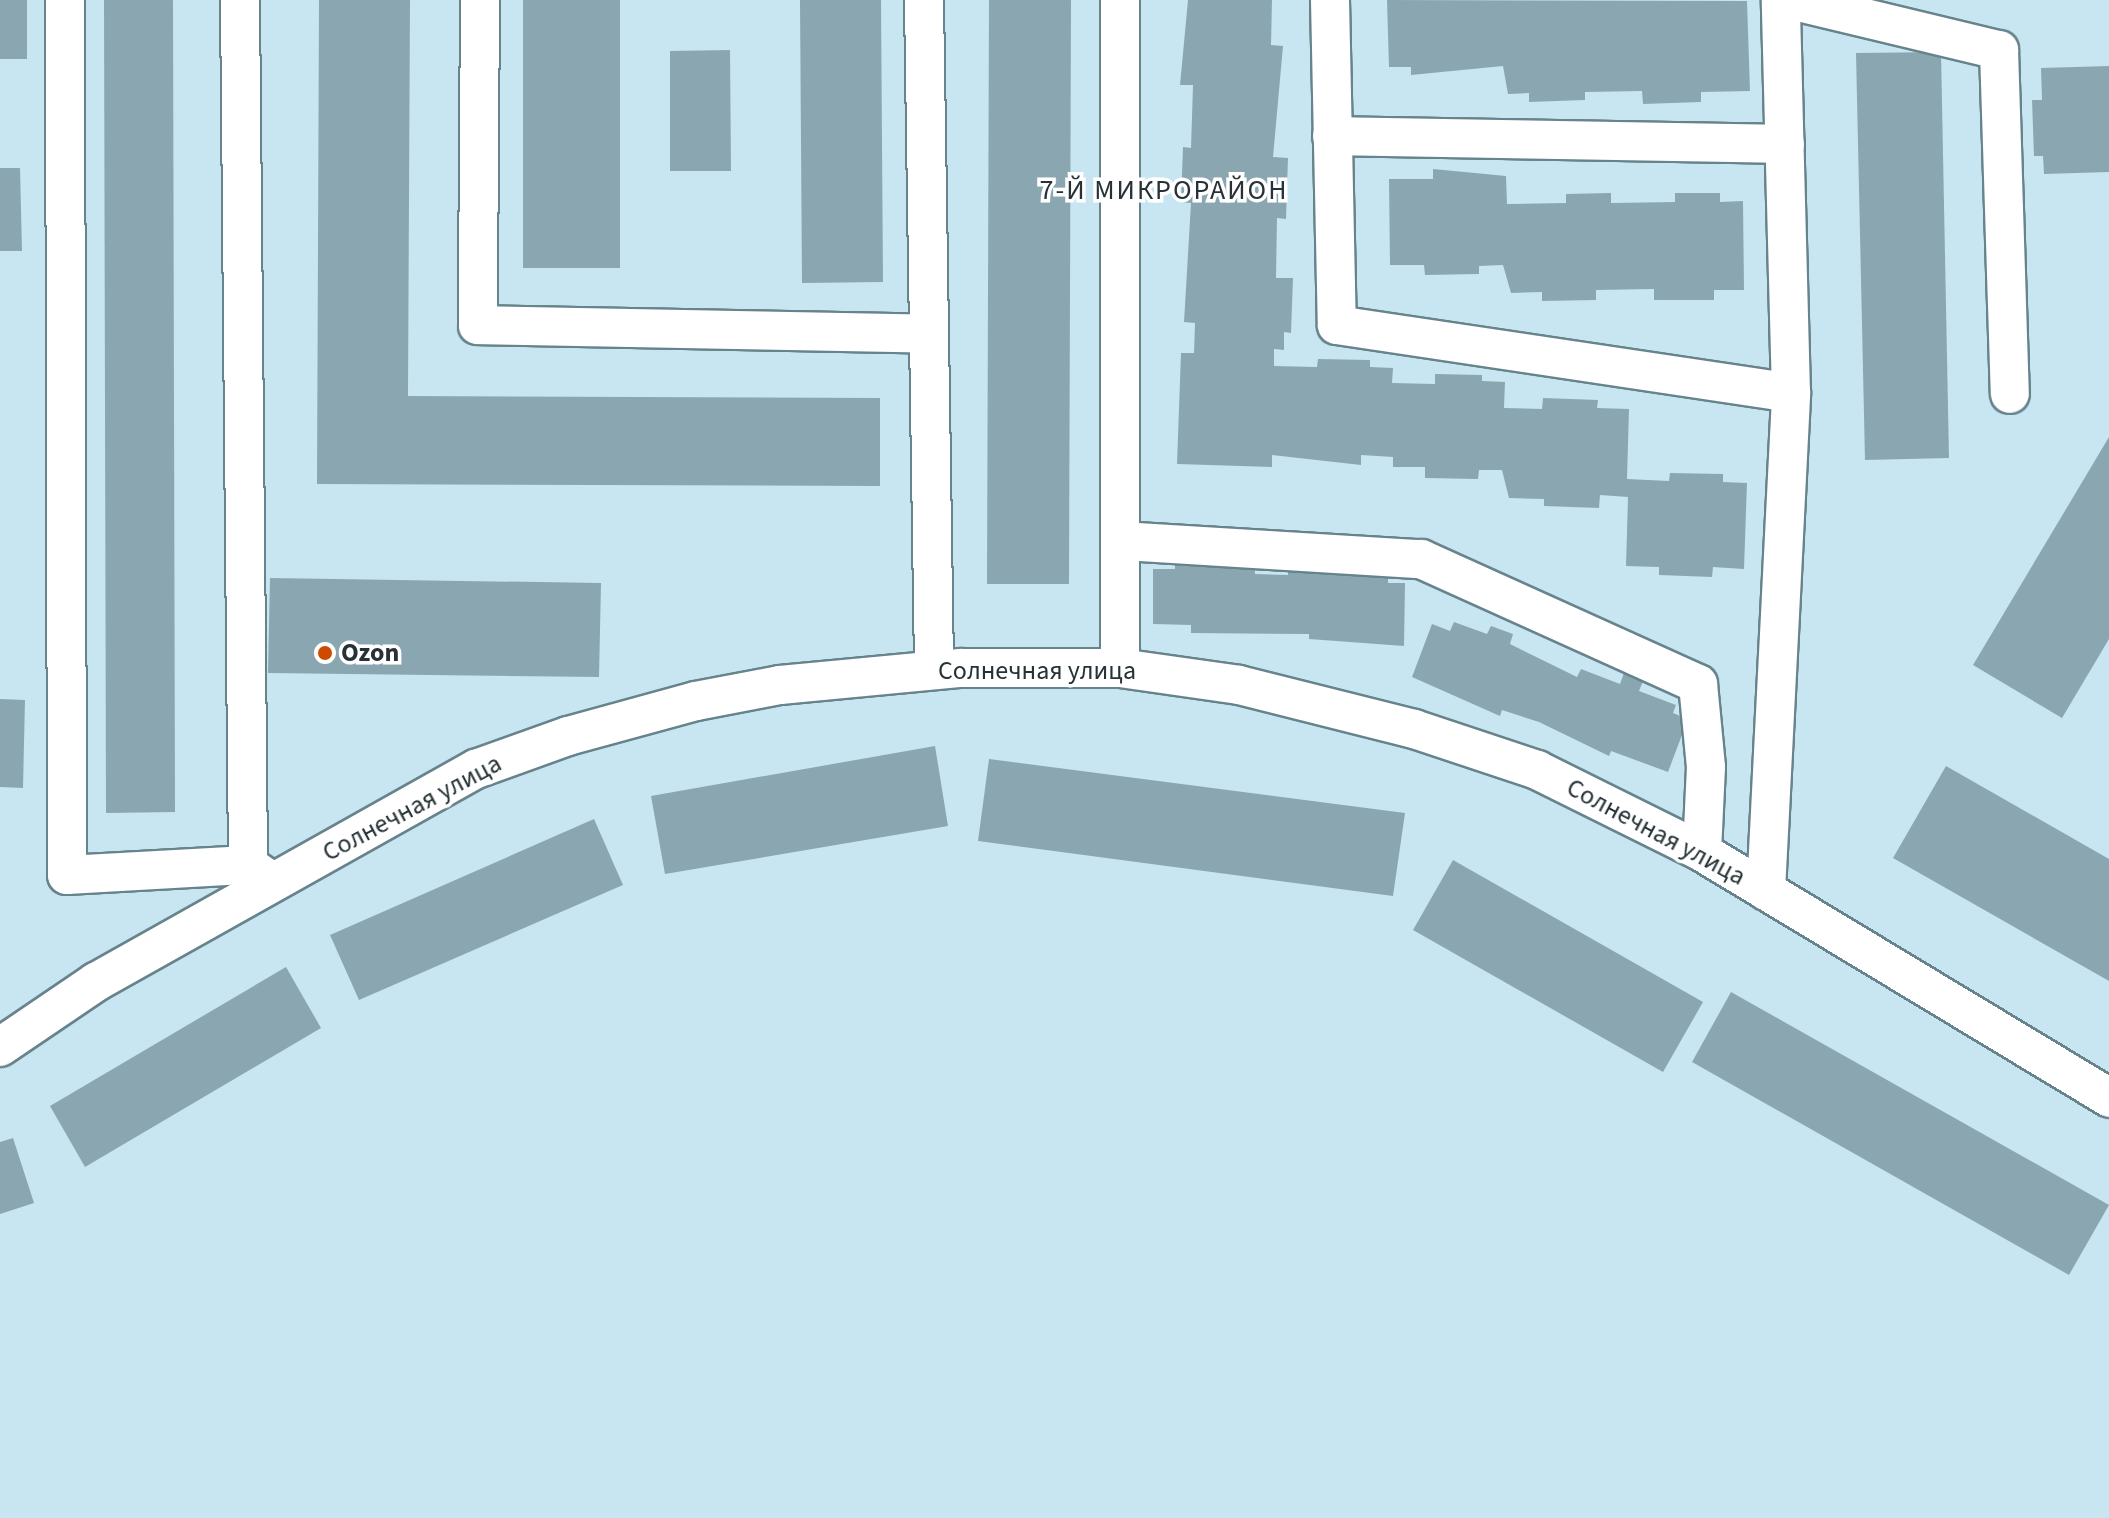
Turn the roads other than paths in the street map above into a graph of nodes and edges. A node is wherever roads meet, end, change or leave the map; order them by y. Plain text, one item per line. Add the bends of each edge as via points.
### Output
1 (65, 0) edge
2 (240, 0) edge
3 (480, 0) edge
4 (924, 0) edge
5 (1120, 0) edge
6 (1330, 0) edge
7 (1781, 0) edge
8 (1790, 0) edge
9 (1332, 136) junction
10 (1785, 144) junction
11 (928, 334) junction
12 (1791, 393) junction
13 (2010, 394) dead end
14 (1123, 541) junction
15 (1120, 668) junction
16 (934, 670) junction
17 (1702, 852) junction
18 (260, 874) junction
19 (1766, 891) junction
20 (0, 1047) edge
21 (2109, 1098) edge

1 - 18 street via 67,875
2 - 18 street
3 - 11 street via 478,325
4 - 11 street
5 - 14 street
6 - 9 street
7 - 10 street
8 - 13 street via 1999,50
9 - 10 street
9 - 12 street via 1337,325
10 - 12 street
11 - 16 street
12 - 19 street
14 - 15 street
14 - 17 street via 1421,559 1698,684 1706,767
15 - 16 street, Солнечная улица
15 - 17 street, Солнечная улица via 1239,685 1414,729 1537,770
16 - 18 street, Солнечная улица via 780,685 696,701 568,736 476,769
17 - 19 street, Солнечная улица
18 - 20 street, Солнечная улица
19 - 21 street, Солнечная улица

